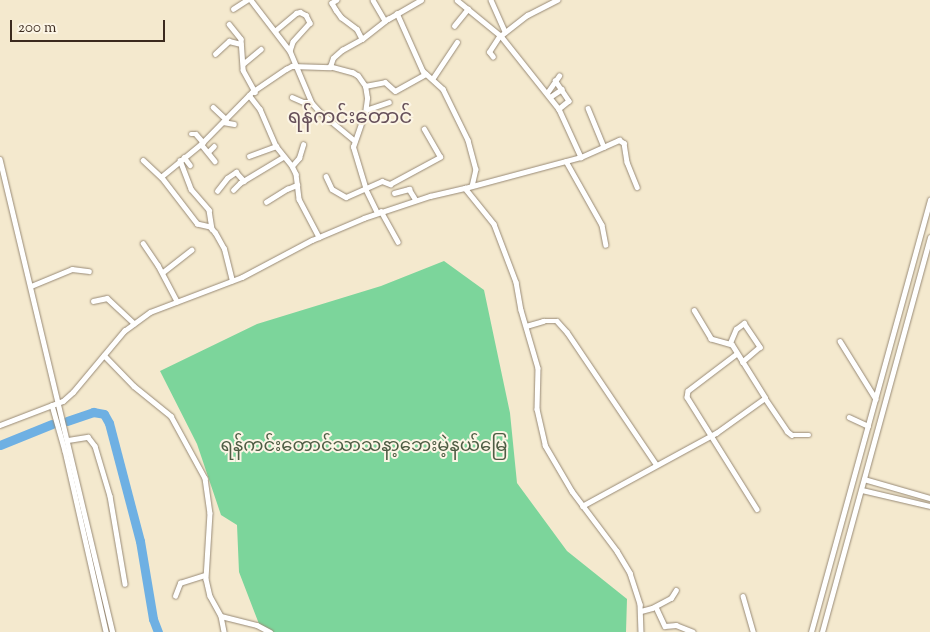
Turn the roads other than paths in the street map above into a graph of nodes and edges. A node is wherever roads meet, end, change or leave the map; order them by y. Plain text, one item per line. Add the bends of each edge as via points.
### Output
1 (249, 0) edge
2 (337, 0) edge
3 (373, 0) edge
4 (421, 0) edge
5 (457, 0) edge
6 (492, 0) edge
7 (558, 0) edge
8 (233, 8) dead end
9 (468, 9) junction
10 (397, 13) junction
11 (385, 21) junction
12 (229, 24) dead end
13 (454, 26) dead end
14 (276, 30) junction
15 (502, 34) junction
16 (362, 39) junction
17 (457, 42) dead end
18 (241, 44) junction
19 (261, 49) dead end
20 (290, 51) junction
21 (215, 54) dead end
22 (493, 57) dead end
23 (243, 64) junction
24 (296, 66) junction
25 (330, 67) junction
26 (426, 74) junction
27 (433, 78) junction
28 (365, 86) junction
29 (562, 89) junction
30 (255, 92) junction
31 (249, 95) junction
32 (548, 95) junction
33 (292, 97) dead end
34 (311, 102) junction
35 (389, 102) dead end
36 (213, 106) dead end
37 (588, 108) dead end
38 (559, 109) junction
39 (366, 110) junction
40 (224, 121) junction
41 (234, 124) dead end
42 (424, 128) dead end
43 (191, 134) dead end
44 (355, 141) junction
45 (202, 143) junction
46 (303, 145) dead end
47 (214, 146) dead end
48 (276, 146) junction
49 (604, 147) junction
50 (208, 152) junction
51 (249, 156) dead end
52 (184, 157) junction
53 (283, 157) junction
54 (581, 157) junction
55 (0, 158) edge
56 (143, 160) dead end
57 (180, 160) junction
58 (215, 161) dead end
59 (566, 161) junction
60 (190, 166) dead end
61 (292, 166) junction
62 (326, 176) dead end
63 (161, 177) junction
64 (244, 181) junction
65 (297, 186) junction
66 (472, 186) junction
67 (637, 187) dead end
68 (465, 188) junction
69 (232, 190) dead end
70 (366, 190) junction
71 (218, 191) dead end
72 (394, 193) dead end
73 (416, 200) junction
74 (930, 200) edge
75 (266, 202) dead end
76 (379, 212) junction
77 (212, 229) junction
78 (320, 237) junction
79 (930, 238) edge
80 (398, 242) dead end
81 (143, 243) dead end
82 (606, 245) dead end
83 (191, 250) dead end
84 (89, 271) dead end
85 (163, 272) junction
86 (232, 281) junction
87 (31, 286) junction
88 (93, 301) dead end
89 (177, 301) junction
90 (694, 311) dead end
91 (134, 323) junction
92 (526, 326) junction
93 (840, 341) dead end
94 (730, 343) junction
95 (737, 354) junction
96 (104, 356) junction
97 (742, 362) junction
98 (765, 398) junction
99 (876, 400) junction
100 (55, 404) junction
101 (849, 417) dead end
102 (0, 425) edge
103 (868, 426) junction
104 (809, 435) dead end
105 (711, 436) junction
106 (68, 440) junction
107 (656, 464) junction
108 (864, 480) junction
109 (862, 489) junction
110 (930, 498) edge
111 (582, 506) junction
112 (930, 506) edge
113 (757, 509) dead end
114 (205, 575) junction
115 (126, 584) dead end
116 (676, 590) dead end
117 (175, 596) dead end
118 (743, 596) dead end
119 (656, 607) junction
120 (641, 611) junction
121 (221, 616) junction
122 (106, 632) edge
123 (113, 632) edge
124 (224, 632) edge
125 (270, 632) edge
126 (640, 632) edge
127 (694, 632) edge
128 (753, 632) edge
129 (811, 632) edge
130 (822, 632) edge

1 - 8 street
1 - 14 street
2 - 16 street via 332,2 340,17 357,29
3 - 11 street
4 - 10 street
5 - 9 street
6 - 15 street
7 - 15 street via 528,15
9 - 13 street
9 - 15 street
10 - 11 street
10 - 26 street
11 - 16 street
12 - 18 street via 241,39
14 - 20 street
14 - 20 street via 296,13 306,15 310,23 293,42
15 - 22 street via 489,52
15 - 32 street
16 - 25 street via 336,55
17 - 27 street
18 - 21 street via 229,41
18 - 23 street
19 - 23 street
20 - 24 street
23 - 30 street via 244,73
24 - 25 street
24 - 30 street via 286,69
24 - 34 street
25 - 28 street via 353,73
26 - 27 street
26 - 28 street via 394,91 384,82
27 - 66 street via 444,89 471,148 476,173
28 - 39 street
29 - 32 street
29 - 32 street via 557,78
29 - 38 street via 569,101
30 - 31 street
31 - 40 street
31 - 48 street via 260,109
32 - 38 street
33 - 34 street
34 - 44 street
35 - 39 street
36 - 40 street
37 - 49 street
38 - 54 street
39 - 44 street
40 - 41 street
40 - 45 street
42 - 70 street via 440,157 390,184 382,181
43 - 45 street via 196,134
44 - 70 street via 354,154
45 - 50 street
45 - 52 street
46 - 61 street
47 - 50 street
48 - 51 street
48 - 53 street
49 - 54 street
49 - 67 street via 619,140 624,143 627,162
50 - 58 street
52 - 57 street
52 - 60 street
53 - 61 street
53 - 64 street
54 - 59 street
55 - 87 street
56 - 63 street
57 - 63 street
57 - 77 street via 190,189 208,210
59 - 66 street
59 - 82 street via 602,224
61 - 65 street
62 - 70 street via 330,187 343,197
63 - 77 street via 197,224
64 - 69 street
64 - 71 street via 236,172
65 - 75 street
65 - 78 street via 299,199
66 - 68 street
68 - 73 street
68 - 92 street via 488,215 500,239 516,282
70 - 76 street
72 - 73 street via 409,189
73 - 76 street
74 - 99 street
76 - 78 street
76 - 80 street
77 - 86 street via 224,250
78 - 86 street
79 - 108 street
81 - 85 street
83 - 85 street
84 - 87 street via 72,269
85 - 89 street
86 - 89 street
87 - 100 street
88 - 91 street via 107,298
89 - 91 street via 150,312
90 - 94 street via 711,339
91 - 96 street
92 - 107 street via 557,321
92 - 111 street via 538,368 537,409 543,439
93 - 99 street
94 - 95 street
94 - 97 street via 736,329 744,323 760,347
95 - 97 street
95 - 105 street via 687,394
96 - 100 street via 73,392
96 - 114 street via 171,416 205,478 210,513
97 - 98 street
98 - 104 street via 787,431 792,435
98 - 105 street
99 - 103 street
100 - 102 street
100 - 106 street
100 - 122 street
101 - 103 street
103 - 129 street
105 - 107 street
105 - 113 street
106 - 115 street via 88,437 95,446 110,496
106 - 123 street
107 - 111 street
108 - 109 street
108 - 110 street
109 - 112 street
109 - 130 street
111 - 120 street via 625,563 637,589
114 - 117 street via 180,583
114 - 121 street via 210,596
116 - 119 street via 671,598
118 - 128 street
119 - 120 street
119 - 127 street via 665,626 676,625
120 - 126 street
121 - 124 street
121 - 125 street via 257,625

